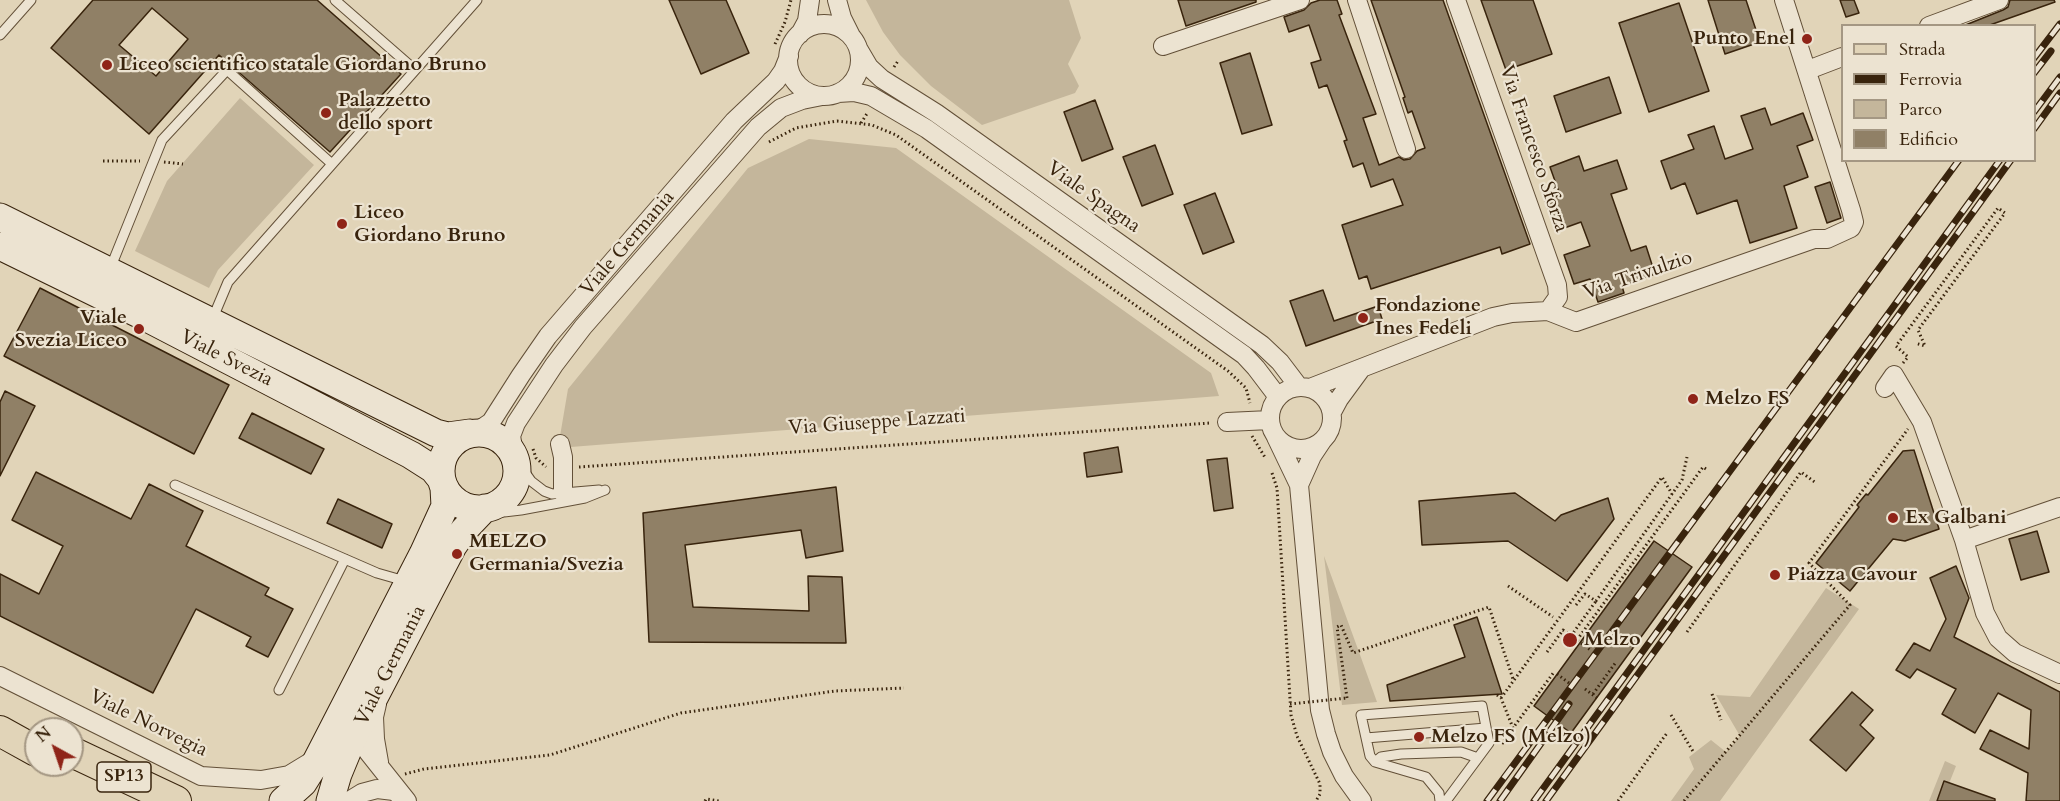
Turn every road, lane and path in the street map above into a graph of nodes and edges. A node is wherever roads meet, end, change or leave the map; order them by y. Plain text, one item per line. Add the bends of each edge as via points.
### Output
1 (32, 0) edge
2 (335, 0) edge
3 (477, 0) edge
4 (791, 0) edge
5 (810, 0) edge
6 (837, 0) edge
7 (1300, 0) edge
8 (1357, 0) edge
9 (1456, 0) edge
10 (1784, 0) edge
11 (1998, 0) edge
12 (1934, 24) edge
13 (800, 34) junction
14 (0, 35) edge
15 (855, 44) junction
16 (1163, 46) dead end
17 (781, 52) junction
18 (1841, 57) edge
19 (415, 70) junction
20 (1808, 70) junction
21 (830, 95) junction
22 (796, 128) dead end
23 (1406, 149) dead end
24 (332, 164) junction
25 (0, 217) edge
26 (0, 246) edge
27 (109, 271) junction
28 (1548, 311) junction
29 (216, 313) junction
30 (1915, 343) dead end
31 (1361, 369) junction
32 (1889, 382) joint
33 (1305, 387) junction
34 (1278, 397) junction
35 (1332, 412) junction
36 (1918, 415) junction
37 (1249, 421) junction
38 (1227, 422) joint
39 (1273, 428) junction
40 (470, 433) junction
41 (1322, 441) junction
42 (560, 444) dead end
43 (523, 452) junction
44 (1687, 457) dead end
45 (1269, 465) dead end
46 (563, 468) junction
47 (1706, 469) dead end
48 (1272, 470) dead end
49 (443, 483) junction
50 (1816, 483) dead end
51 (175, 485) dead end
52 (1299, 485) junction
53 (1672, 494) junction
54 (563, 498) junction
55 (2060, 507) edge
56 (485, 508) junction
57 (1644, 533) junction
58 (1651, 538) junction
59 (1964, 540) junction
60 (345, 559) junction
61 (407, 582) junction
62 (1508, 585) dead end
63 (1596, 601) junction
64 (1576, 605) dead end
65 (1553, 617) dead end
66 (1687, 632) dead end
67 (1571, 636) junction
68 (1577, 640) junction
69 (1592, 651) dead end
70 (1547, 652) dead end
71 (1616, 662) dead end
72 (2060, 674) edge
73 (0, 676) edge
74 (1514, 679) junction
75 (382, 683) junction
76 (1569, 683) dead end
77 (904, 688) dead end
78 (1585, 689) dead end
79 (279, 690) dead end
80 (354, 690) junction
81 (1593, 694) junction
82 (1712, 694) dead end
83 (1334, 696) dead end
84 (1597, 698) dead end
85 (1290, 704) junction
86 (1336, 706) dead end
87 (1671, 715) dead end
88 (0, 718) edge
89 (1721, 720) dead end
90 (1486, 728) junction
91 (24, 729) edge
92 (0, 731) edge
93 (357, 731) junction
94 (1667, 733) dead end
95 (1366, 738) junction
96 (24, 744) edge
97 (1694, 753) dead end
98 (84, 758) edge
99 (1478, 759) junction
100 (1375, 762) junction
101 (384, 772) junction
102 (84, 777) edge
103 (284, 789) edge
104 (406, 800) edge
105 (129, 801) edge
106 (176, 801) edge
107 (330, 801) edge
108 (349, 801) edge
109 (705, 801) edge
110 (719, 801) edge
111 (1316, 801) edge
112 (1362, 801) edge
113 (1440, 801) edge
114 (1446, 801) edge
115 (1618, 801) edge
116 (1684, 801) edge

1 - 14 lane
2 - 19 lane
3 - 19 lane
4 - 17 path
5 - 13 street via 807,21
6 - 15 street
7 - 16 street
8 - 23 street
9 - 28 street, Via Francesco Sforza via 1557,285 1558,297
10 - 20 street
11 - 12 street
13 - 15 street via 826,24 840,28
13 - 17 street
15 - 21 street via 860,65 857,75 849,87
15 - 33 street, Viale Spagna via 882,79 936,113 1263,345
17 - 21 street via 795,82 808,92
17 - 40 street, Viale Germania via 783,71 772,86 734,121 552,332 491,422
18 - 20 street
19 - 24 lane
20 - 28 street, Via Trivulzio via 1853,218 1848,231 1814,239 1576,322
21 - 34 street, Viale Spagna via 854,92 870,96 927,129 1244,356
21 - 43 street, Viale Germania via 782,108 758,127 583,327 516,423 511,436
22 - 37 path via 842,121 883,129 907,141 1234,376 1249,395
24 - 27 lane via 227,70 162,140
24 - 29 lane via 228,282
25 - 27 street, Viale Svezia
26 - 49 street, Viale Svezia via 411,455 433,469
27 - 29 street, Viale Svezia
28 - 31 street, Via Trivulzio via 1493,318
29 - 40 street, Viale Svezia via 436,433
30 - 32 path via 1925,346 1918,330 2005,213 1998,208 1896,346 1908,357
31 - 33 street, Via Trivulzio
31 - 35 street
32 - 36 street
33 - 34 street via 1287,390
33 - 35 street via 1320,393
34 - 39 street via 1270,411
35 - 41 street via 1332,423
36 - 59 street
36 - 116 path via 1809,563 1850,605
37 - 38 street
37 - 39 street
37 - 45 path via 1254,442
38 - 46 path, Via Giuseppe Lazzati
39 - 41 street via 1286,445 1298,449
39 - 52 street
40 - 43 street via 496,436
40 - 49 street via 456,440 446,452 441,467
41 - 52 street
42 - 46 street
43 - 46 path, Via Giuseppe Lazzati via 545,466
43 - 54 lane via 524,472 536,487
43 - 56 street via 512,490 499,503
44 - 53 path via 1682,480
46 - 54 street
47 - 58 path via 1703,467
48 - 85 path via 1277,488
49 - 56 street via 460,504
49 - 61 street, Viale Germania via 444,509
50 - 66 path via 1801,472
51 - 60 lane
52 - 112 street via 1320,710 1332,752
53 - 57 path
53 - 74 path via 1662,477
54 - 56 lane via 504,512
55 - 59 street
56 - 75 street, Viale Germania via 453,546
57 - 58 path
57 - 63 path
58 - 68 path
59 - 72 street via 1985,613 1998,638 2015,653
60 - 61 lane
60 - 79 lane
61 - 80 street, Viale Germania
62 - 65 path
63 - 64 path via 1585,594
63 - 67 path
67 - 68 path
67 - 70 path via 1563,630
68 - 69 path
71 - 81 path
73 - 103 street, Viale Norvegia via 201,776 248,780
74 - 76 path via 1499,696 1514,728 1556,673
74 - 85 path, bridge via 1489,607 1353,653 1341,625 1337,627 1347,698
75 - 93 street, Viale Germania
75 - 101 street via 374,717 375,750
77 - 101 path via 835,691 681,713 550,754
78 - 81 path
80 - 93 street via 352,714
80 - 103 street, Viale Germania via 307,777 292,794
81 - 84 path
82 - 89 path
83 - 86 path
85 - 111 path via 1297,736 1320,784
87 - 97 path
88 - 91 main road
90 - 95 lane
90 - 95 lane via 1482,706 1361,715
90 - 99 lane via 1489,744
92 - 96 main road
93 - 101 street
93 - 107 street, Viale Germania
94 - 115 path
95 - 100 lane
98 - 106 main road, SP13
99 - 100 lane via 1461,752 1437,752 1388,754
99 - 114 lane
100 - 113 lane via 1426,777 1439,793
101 - 104 street
102 - 105 main road, SP13
104 - 108 street via 393,791 377,789
109 - 110 path

